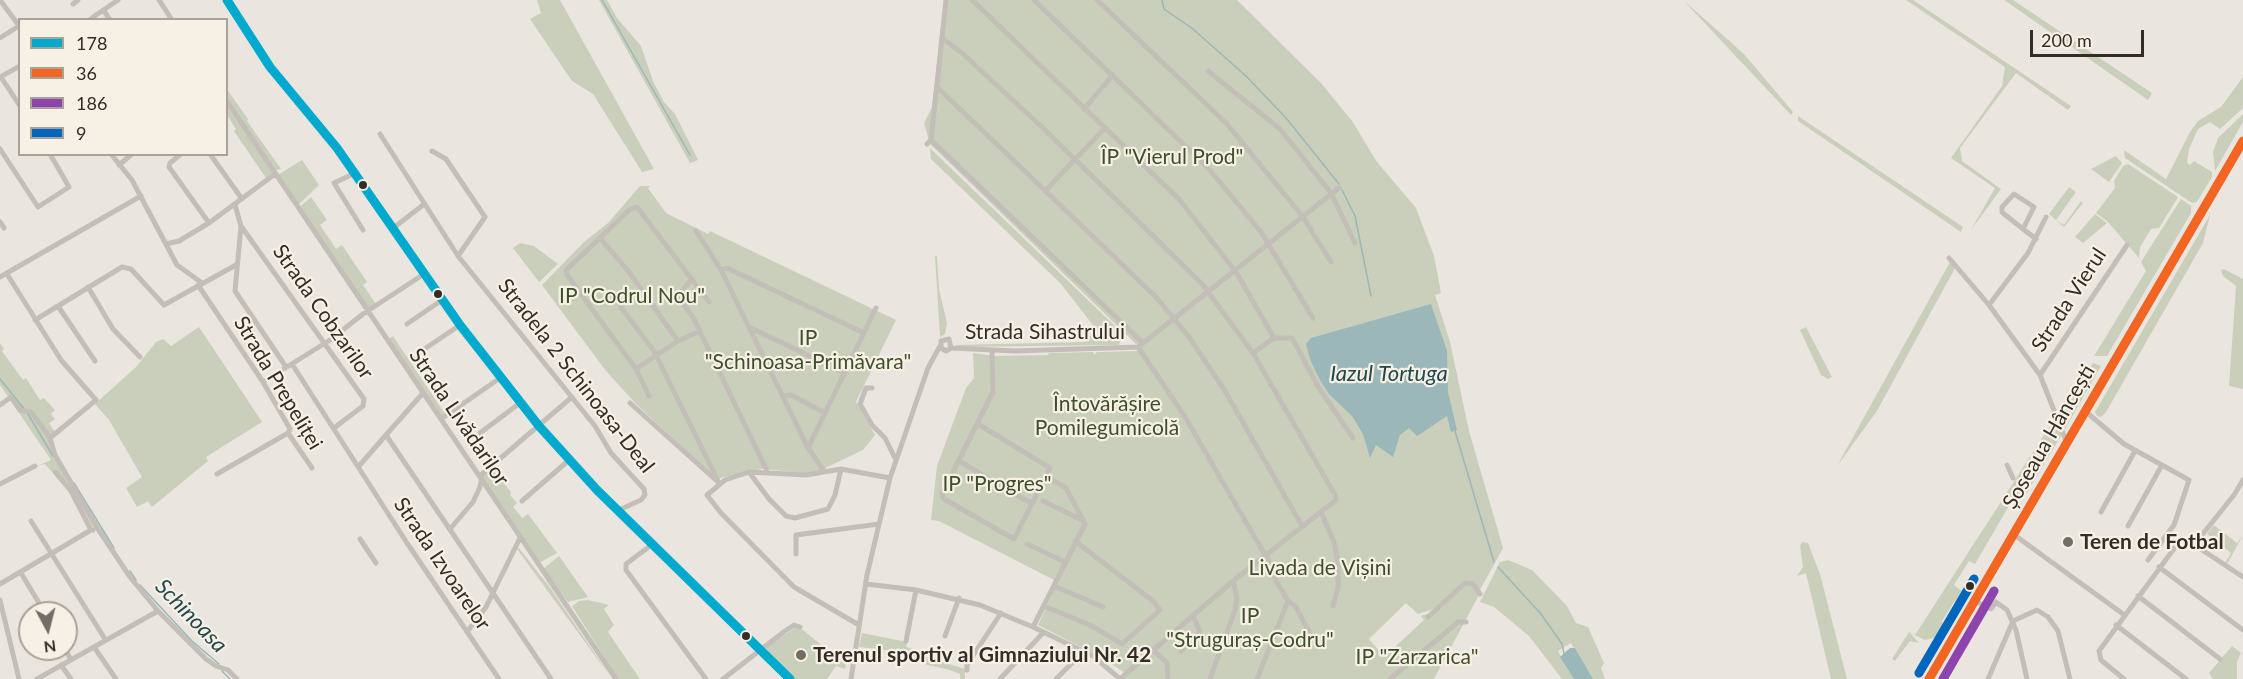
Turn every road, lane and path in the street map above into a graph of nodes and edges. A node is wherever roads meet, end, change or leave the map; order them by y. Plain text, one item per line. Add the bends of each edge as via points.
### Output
1 (0, 0) edge
2 (118, 0) edge
3 (159, 0) edge
4 (226, 0) edge
5 (946, 0) edge
6 (972, 0) edge
7 (1034, 0) edge
8 (1097, 0) edge
9 (104, 11) junction
10 (92, 18) edge
11 (109, 18) edge
12 (171, 18) edge
13 (18, 25) edge
14 (18, 27) edge
15 (0, 38) edge
16 (942, 38) junction
17 (18, 67) edge
18 (1208, 71) dead end
19 (1113, 75) junction
20 (1, 77) edge
21 (937, 87) junction
22 (18, 103) edge
23 (228, 103) edge
24 (1084, 109) junction
25 (1105, 128) junction
26 (380, 134) dead end
27 (2243, 141) edge
28 (0, 149) edge
29 (432, 151) dead end
30 (51, 156) edge
31 (112, 156) edge
32 (130, 156) edge
33 (179, 156) edge
34 (211, 156) edge
35 (1075, 159) junction
36 (119, 165) junction
37 (275, 174) junction
38 (353, 174) junction
39 (1339, 188) dead end
40 (1045, 190) junction
41 (1331, 193) junction
42 (141, 196) junction
43 (242, 199) junction
44 (133, 201) junction
45 (144, 203) junction
46 (235, 205) junction
47 (423, 205) junction
48 (1303, 217) junction
49 (2046, 217) dead end
50 (0, 222) edge
51 (208, 223) junction
52 (241, 226) junction
53 (4, 228) dead end
54 (392, 229) junction
55 (2023, 229) junction
56 (363, 230) dead end
57 (696, 231) dead end
58 (600, 238) junction
59 (2036, 239) junction
60 (1355, 243) dead end
61 (166, 244) junction
62 (1269, 244) junction
63 (2127, 245) dead end
64 (458, 256) junction
65 (1949, 258) dead end
66 (1331, 262) dead end
67 (236, 265) junction
68 (721, 270) junction
69 (1236, 272) junction
70 (7, 274) junction
71 (424, 274) junction
72 (0, 277) edge
73 (691, 280) junction
74 (200, 284) junction
75 (88, 287) junction
76 (1208, 293) junction
77 (442, 300) junction
78 (709, 302) dead end
79 (1989, 305) junction
80 (58, 306) junction
81 (620, 306) dead end
82 (876, 308) dead end
83 (367, 311) junction
84 (1313, 318) dead end
85 (35, 320) junction
86 (1175, 320) junction
87 (407, 324) dead end
88 (460, 325) junction
89 (749, 327) junction
90 (698, 332) junction
91 (864, 333) junction
92 (1274, 338) junction
93 (678, 341) junction
94 (324, 343) junction
95 (1141, 345) junction
96 (940, 346) junction
97 (951, 348) junction
98 (992, 351) junction
99 (420, 352) dead end
100 (1252, 353) junction
101 (656, 356) junction
102 (140, 357) dead end
103 (95, 361) dead end
104 (289, 365) junction
105 (636, 369) junction
106 (845, 373) junction
107 (2040, 375) junction
108 (500, 378) junction
109 (263, 382) junction
110 (872, 388) dead end
111 (423, 393) junction
112 (649, 396) dead end
113 (783, 396) junction
114 (572, 397) junction
115 (520, 403) junction
116 (630, 403) dead end
117 (0, 405) edge
118 (2085, 411) junction
119 (825, 413) junction
120 (441, 419) junction
121 (978, 424) junction
122 (539, 426) junction
123 (334, 428) junction
124 (288, 433) junction
125 (480, 433) dead end
126 (386, 435) junction
127 (50, 438) junction
128 (1353, 438) dead end
129 (2067, 443) junction
130 (808, 448) junction
131 (2135, 451) junction
132 (569, 460) junction
133 (896, 460) junction
134 (959, 461) junction
135 (2007, 465) dead end
136 (2162, 465) junction
137 (35, 466) dead end
138 (359, 466) junction
139 (312, 468) dead end
140 (841, 469) junction
141 (767, 471) junction
142 (824, 471) junction
143 (55, 472) dead end
144 (749, 472) junction
145 (218, 474) dead end
146 (1046, 476) junction
147 (481, 477) junction
148 (890, 478) junction
149 (2013, 478) dead end
150 (2243, 480) edge
151 (719, 483) junction
152 (0, 484) edge
153 (522, 501) dead end
154 (1043, 501) dead end
155 (1032, 504) junction
156 (619, 510) junction
157 (1321, 512) junction
158 (2101, 512) dead end
159 (1082, 520) junction
160 (31, 521) dead end
161 (879, 524) junction
162 (1302, 526) junction
163 (2128, 526) dead end
164 (98, 529) junction
165 (91, 530) junction
166 (450, 530) junction
167 (2013, 534) junction
168 (520, 538) junction
169 (360, 539) dead end
170 (1075, 541) junction
171 (654, 543) junction
172 (1027, 544) dead end
173 (2194, 545) junction
174 (51, 553) junction
175 (796, 554) dead end
176 (1265, 555) junction
177 (2148, 560) dead end
178 (1065, 562) junction
179 (376, 563) dead end
180 (2159, 567) junction
181 (21, 573) junction
182 (2243, 577) edge
183 (1233, 581) junction
184 (0, 584) edge
185 (866, 584) junction
186 (1054, 586) junction
187 (916, 590) junction
188 (493, 593) junction
189 (1480, 594) dead end
190 (2138, 596) junction
191 (959, 598) junction
192 (0, 600) edge
193 (38, 601) edge
194 (1975, 601) junction
195 (1288, 602) junction
196 (1044, 606) junction
197 (1333, 606) dead end
198 (1103, 607) dead end
199 (158, 611) junction
200 (1001, 613) junction
201 (2123, 614) junction
202 (1193, 616) junction
203 (1428, 617) dead end
204 (2013, 621) junction
205 (1466, 622) dead end
206 (859, 625) junction
207 (2116, 625) junction
208 (800, 627) dead end
209 (1033, 627) junction
210 (2243, 630) edge
211 (467, 632) junction
212 (1043, 633) junction
213 (1310, 634) dead end
214 (945, 636) dead end
215 (105, 639) junction
216 (906, 641) dead end
217 (94, 647) junction
218 (1153, 650) junction
219 (762, 651) junction
220 (1181, 651) dead end
221 (1083, 652) junction
222 (78, 654) edge
223 (2220, 659) dead end
224 (66, 661) edge
225 (61, 665) junction
226 (967, 670) dead end
227 (19, 679) edge
228 (37, 679) edge
229 (70, 679) edge
230 (116, 679) edge
231 (237, 679) edge
232 (499, 679) edge
233 (551, 679) edge
234 (615, 679) edge
235 (706, 679) edge
236 (723, 679) edge
237 (790, 679) edge
238 (851, 679) edge
239 (1000, 679) edge
240 (1056, 679) edge
241 (1120, 679) edge
242 (1168, 679) edge
243 (1210, 679) edge
244 (1257, 679) edge
245 (1390, 679) edge
246 (1929, 679) edge
247 (1988, 679) edge
248 (2027, 679) edge
249 (2070, 679) edge
250 (2124, 679) edge
251 (2186, 679) edge

1 - 13 street
2 - 9 street
3 - 12 street
4 - 38 street via 270,67 337,148
5 - 16 street
6 - 24 street
7 - 19 street
8 - 48 street via 1227,124
9 - 10 street
9 - 11 street
14 - 15 street
16 - 21 street
16 - 35 street via 962,52
17 - 20 street
18 - 41 street via 1273,122
19 - 24 street
19 - 62 street via 1208,168
20 - 22 street
21 - 40 street
21 - 95 street via 929,142
23 - 37 street, Strada Livădarilor
24 - 25 street
25 - 35 street
25 - 69 street via 1179,200
26 - 47 street, Stradela 2 Schinoasa-Deal
27 - 118 highway, Șoseaua Hâncești
28 - 30 street via 37,207 69,188
29 - 64 street via 446,159 485,217
31 - 36 street, Strada Prepeliței
32 - 36 street
33 - 51 street via 169,167
34 - 43 street
35 - 40 street
35 - 76 street via 1190,269
36 - 42 street, Strada Prepeliței
37 - 43 street
37 - 83 street, Strada Livădarilor
38 - 54 street
38 - 56 street via 334,183
39 - 41 street
40 - 86 street via 1140,280
41 - 48 street
41 - 60 street
42 - 44 street
42 - 45 street, Strada Prepeliței
43 - 46 street
44 - 45 street
44 - 70 street
45 - 61 street, Strada Prepeliței
46 - 51 street
46 - 52 street, Strada Cobzarilor
47 - 54 street
47 - 64 street, Stradela 2 Schinoasa-Deal
48 - 62 street
48 - 66 street
49 - 59 street
50 - 53 street
51 - 61 street
52 - 67 street, Strada Izvoarelor
52 - 94 street, Strada Cobzarilor
54 - 71 street
55 - 55 street via 2001,210 2014,194 2034,207
55 - 59 street
57 - 68 street
58 - 73 street via 634,207
58 - 93 street
58 - 105 street via 566,273
59 - 79 street
61 - 74 street, Strada Prepeliței via 177,265
62 - 69 street
62 - 84 street
63 - 107 street, Strada Vierul
64 - 114 street, Stradela 2 Schinoasa-Deal
65 - 79 street, Strada Vierul
67 - 74 street
67 - 104 street, Strada Izvoarelor via 236,294
68 - 89 street
68 - 91 street via 727,268
69 - 76 street
69 - 92 street
70 - 72 street
70 - 85 street
71 - 77 street
71 - 83 street
73 - 78 street
73 - 90 street via 678,296
74 - 75 street via 164,305 126,267
74 - 109 street, Strada Prepeliței
75 - 80 street
75 - 102 street via 113,329
76 - 86 street
76 - 100 street
77 - 87 street
77 - 88 street
79 - 107 street, Strada Vierul
80 - 85 street
80 - 103 street
81 - 101 street
82 - 91 street
83 - 94 street
83 - 111 street, Strada Livădarilor
85 - 127 street via 61,360 96,400
86 - 95 street
86 - 162 street via 1225,391
88 - 99 street
88 - 108 street
89 - 106 street
89 - 113 street
90 - 93 street
90 - 141 street
91 - 106 street
92 - 100 street
92 - 128 street via 1292,338
93 - 101 street
94 - 104 street
94 - 123 street, Strada Cobzarilor via 365,401
95 - 98 street, Strada Sihastrului
95 - 176 street
96 - 97 street, Strada Sihastrului via 944,350
96 - 97 street, Strada Sihastrului via 942,339 948,338
96 - 133 street, Strada Sihastrului via 927,368
97 - 98 street, Strada Sihastrului
98 - 121 street via 993,392
100 - 157 street via 1334,491 1336,500
101 - 105 street
101 - 151 street
104 - 109 street
104 - 123 street, Strada Izvoarelor
105 - 112 street
106 - 119 street
107 - 129 street, Strada Vierul
108 - 115 street
108 - 120 street
109 - 124 street, Strada Prepeliței via 290,429
110 - 133 street via 866,388 860,404
111 - 120 street, Strada Livădarilor
111 - 126 street
113 - 119 street via 791,395
113 - 130 street
114 - 122 street
114 - 156 street, Stradela 2 Schinoasa-Deal via 611,453 644,489 641,500
115 - 122 street
115 - 125 street
116 - 151 street
117 - 127 street via 11,397
118 - 129 highway, Șoseaua Hâncești
118 - 131 street
119 - 130 street
120 - 147 street, Strada Livădarilor
121 - 134 street
121 - 146 street via 1050,468
122 - 132 street
122 - 147 street
123 - 138 street, Strada Izvoarelor
124 - 139 street, Strada Prepeliței
124 - 145 street
126 - 138 street
126 - 166 street
127 - 164 street via 55,455
129 - 167 highway, Șoseaua Hâncești
130 - 142 street
131 - 136 street
131 - 158 street
132 - 153 street
132 - 156 street
133 - 148 street, Strada Sihastrului
134 - 155 street
134 - 155 street via 943,496 1010,537 1017,537
135 - 149 street
136 - 163 street
136 - 177 street via 2189,480 2174,525
137 - 152 street
138 - 211 street, Strada Izvoarelor
140 - 142 street
140 - 144 street via 828,509 795,518 786,516 769,499
140 - 148 street
141 - 142 street via 800,475
141 - 144 street
143 - 165 street via 71,491
144 - 151 street
146 - 155 street
146 - 159 street via 1066,488
147 - 166 street via 473,502
147 - 168 street, Strada Livădarilor
148 - 161 street, Strada Sihastrului
150 - 173 street
151 - 206 street via 708,498 794,587
154 - 159 street
156 - 171 street
157 - 162 street
157 - 197 street via 1334,542 1339,568
159 - 170 street via 1085,524
160 - 174 street
161 - 175 street via 796,535
161 - 185 street, Strada Sihastrului
162 - 176 street
164 - 165 street
164 - 199 street
165 - 174 street
166 - 188 street
167 - 194 highway, Șoseaua Hâncești
167 - 201 street, Șoseaua Hâncești
168 - 188 street
168 - 234 street, Strada Livădarilor
169 - 179 street
170 - 178 street
170 - 196 street via 1160,610 1122,644 1090,625
171 - 219 street
171 - 235 street via 627,564 626,570
172 - 178 street
173 - 180 street via 2182,538
173 - 182 street
174 - 181 street
174 - 215 street
176 - 183 street
176 - 195 street
178 - 186 street
180 - 190 street
180 - 210 street
181 - 184 street
181 - 193 street
183 - 202 street
183 - 243 street via 1237,598
185 - 187 street
185 - 206 street, Strada Sihastrului
186 - 196 street
186 - 198 street
187 - 191 street
187 - 216 street
188 - 211 street
188 - 233 street
189 - 203 street via 1473,584 1465,583
190 - 201 street
190 - 223 street
191 - 200 street
191 - 214 street
192 - 227 street
194 - 204 street via 1991,609 1996,602 2006,608
194 - 246 highway, Șoseaua Hâncești
195 - 213 street via 1296,607
195 - 244 street
196 - 209 street
199 - 215 street
199 - 231 street via 206,658
200 - 209 street
200 - 226 street
201 - 207 street
202 - 218 street
202 - 220 street via 1200,632
204 - 247 street
204 - 248 street
204 - 249 street via 2037,610 2051,621 2060,637
205 - 245 street via 1458,622
206 - 238 street, Strada Sihastrului
207 - 250 street via 2099,651 2101,660
207 - 251 street
208 - 219 street via 794,625
209 - 212 street
211 - 232 street, Strada Izvoarelor
212 - 221 street
212 - 239 street
215 - 217 street
217 - 222 street
217 - 230 street
218 - 241 street
218 - 242 street via 1167,663
219 - 236 street
219 - 237 street
221 - 240 street
221 - 241 street via 1104,663
224 - 225 street
225 - 228 street
225 - 229 street

